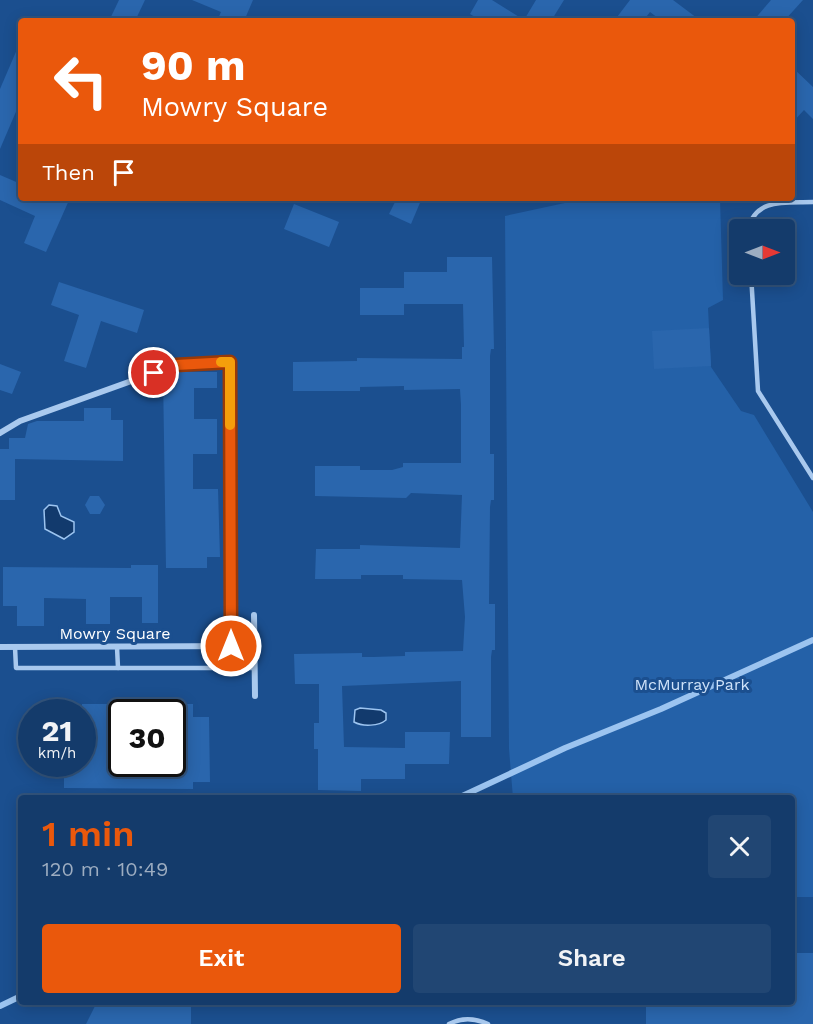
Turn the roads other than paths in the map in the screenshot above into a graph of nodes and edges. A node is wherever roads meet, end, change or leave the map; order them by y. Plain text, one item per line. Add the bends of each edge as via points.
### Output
1 (813, 202) edge
2 (751, 219) edge
3 (752, 285) edge
4 (0, 433) edge
5 (813, 478) edge
6 (254, 615) dead end
7 (231, 646) junction
8 (254, 646) junction
9 (0, 647) edge
10 (15, 647) junction
11 (117, 647) junction
12 (118, 668) junction
13 (255, 668) junction
14 (255, 696) dead end
15 (449, 1024) edge
16 (488, 1024) edge

1 - 2 lane via 766,204
3 - 5 lane via 758,391
4 - 7 street via 20,421 176,365 230,362
6 - 8 street
7 - 8 street, Mowry Square
7 - 11 street, Mowry Square
8 - 13 street
9 - 10 street, Mowry Square
10 - 11 street, Mowry Square
10 - 12 lane via 16,668
11 - 12 lane
12 - 13 lane
13 - 14 street
15 - 16 lane via 464,1018

